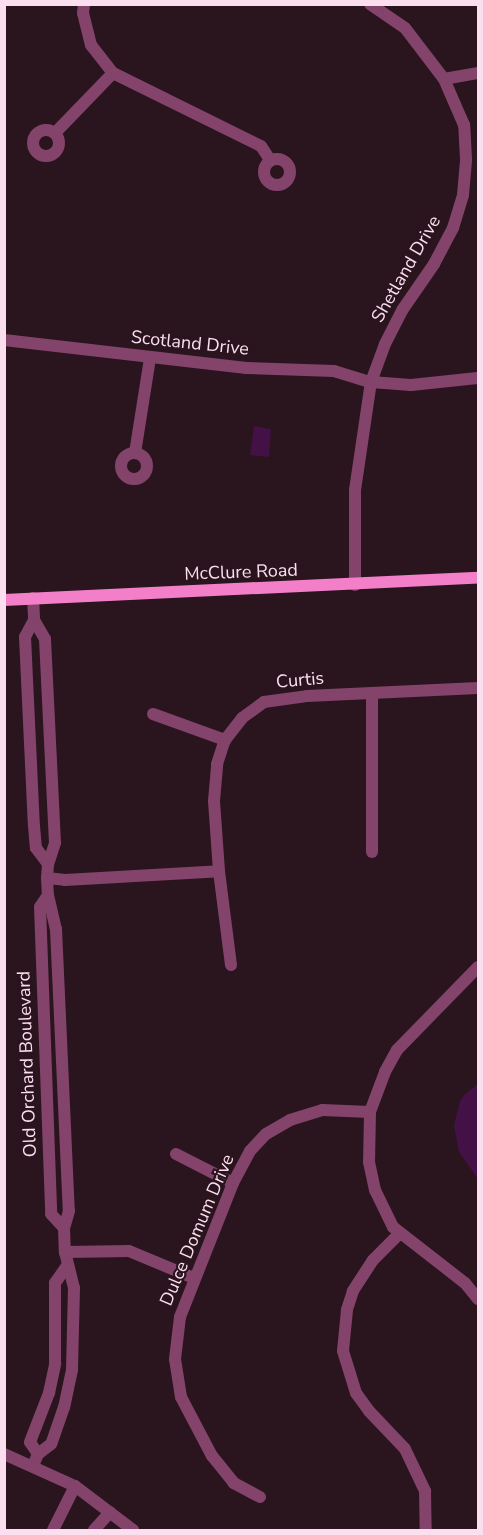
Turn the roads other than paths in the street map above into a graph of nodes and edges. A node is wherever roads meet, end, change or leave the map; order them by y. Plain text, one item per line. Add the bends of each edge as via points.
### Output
1 (84, 4) edge
2 (370, 4) edge
3 (113, 73) junction
4 (478, 73) edge
5 (444, 79) junction
6 (55, 133) dead end
7 (270, 160) dead end
8 (4, 340) edge
9 (150, 358) junction
10 (478, 378) edge
11 (371, 382) junction
12 (135, 453) dead end
13 (478, 578) edge
14 (355, 585) junction
15 (33, 598) junction
16 (4, 600) edge
17 (34, 620) junction
18 (478, 688) edge
19 (372, 694) junction
20 (153, 714) dead end
21 (225, 740) junction
22 (372, 852) dead end
23 (48, 864) junction
24 (219, 871) junction
25 (47, 878) junction
26 (48, 895) junction
27 (231, 965) dead end
28 (478, 967) edge
29 (370, 1112) junction
30 (176, 1154) dead end
31 (233, 1183) junction
32 (64, 1228) junction
33 (399, 1234) junction
34 (65, 1252) junction
35 (67, 1266) junction
36 (194, 1278) junction
37 (478, 1299) edge
38 (4, 1454) edge
39 (38, 1454) junction
40 (33, 1466) junction
41 (75, 1486) junction
42 (260, 1497) dead end
43 (110, 1512) junction
44 (53, 1530) edge
45 (94, 1530) edge
46 (133, 1530) edge
47 (426, 1530) edge

1 - 3 street via 92,45
2 - 5 street, Shetland Drive via 405,28
3 - 6 street
3 - 7 street via 261,146
4 - 5 street
5 - 11 street, Shetland Drive via 464,125 463,195 453,228 403,309
8 - 9 street, Scotland Drive
9 - 11 street, Scotland Drive via 246,368 334,371
9 - 12 street
10 - 11 street, Scotland Drive via 411,385
11 - 14 street, Shetland Drive via 355,490
13 - 14 street, McClure Road
14 - 15 street, McClure Road
15 - 16 street, McClure Road
15 - 17 street, Old Orchard Boulevard
17 - 23 street, Old Orchard Boulevard via 45,639 55,843
17 - 23 street, Old Orchard Boulevard via 25,637 34,826 36,848
18 - 19 street, Curtis
19 - 21 street, Curtis via 264,702 242,718
19 - 22 street
20 - 21 street
21 - 24 street, Curtis via 217,764 214,801
23 - 25 street, Old Orchard Boulevard
24 - 25 street
24 - 27 street, Curtis
25 - 26 street, Old Orchard Boulevard
26 - 32 street, Old Orchard Boulevard via 56,929 69,1210
26 - 32 street, Old Orchard Boulevard via 40,907 51,1214
28 - 29 street via 397,1050
29 - 31 street, Dulce Domum Drive via 322,1110 290,1120 266,1134 250,1151
29 - 33 street via 371,1179
30 - 31 street
31 - 36 street, Dulce Domum Drive
32 - 34 street, Old Orchard Boulevard
33 - 37 street via 465,1283
33 - 47 street via 373,1260 353,1291 343,1351 356,1393 405,1449 425,1491
34 - 35 street, Old Orchard Boulevard
34 - 36 street via 129,1251
35 - 39 street, Old Orchard Boulevard via 56,1282 55,1364 49,1393 30,1442
35 - 39 street, Old Orchard Boulevard via 74,1288 72,1370 51,1444
36 - 42 street, Dulce Domum Drive via 180,1317 176,1359 181,1397 212,1456 234,1483
38 - 40 street
39 - 40 street, Old Orchard Boulevard
40 - 41 street
41 - 43 street
41 - 44 street
43 - 45 street
43 - 46 street

